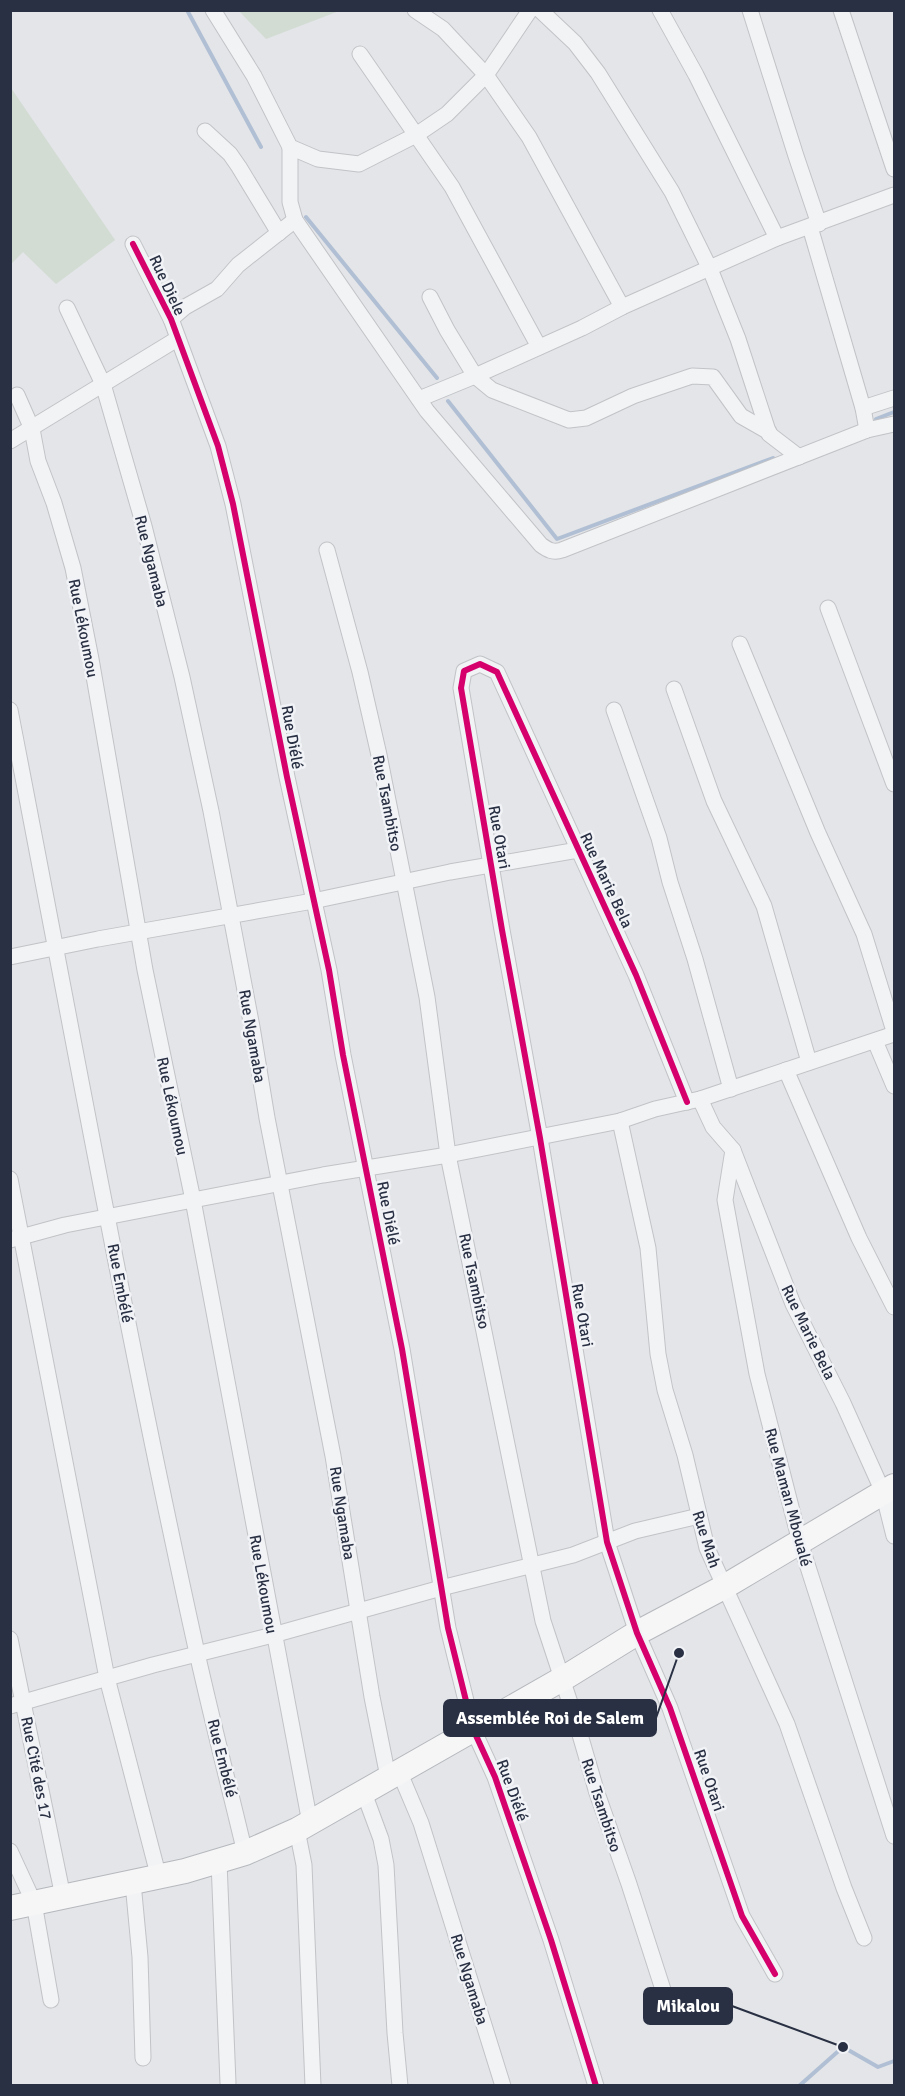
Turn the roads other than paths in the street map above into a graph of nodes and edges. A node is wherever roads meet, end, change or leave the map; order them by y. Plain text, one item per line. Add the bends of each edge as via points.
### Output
1 (213, 10) edge
2 (415, 10) edge
3 (530, 10) edge
4 (540, 10) edge
5 (660, 10) edge
6 (750, 10) edge
7 (841, 10) edge
8 (360, 54) dead end
9 (486, 75) junction
10 (205, 130) dead end
11 (416, 135) junction
12 (290, 147) junction
13 (894, 169) edge
14 (894, 195) edge
15 (295, 220) junction
16 (814, 225) junction
17 (279, 233) junction
18 (777, 238) junction
19 (133, 244) dead end
20 (710, 269) junction
21 (430, 297) dead end
22 (67, 308) dead end
23 (622, 308) junction
24 (171, 319) junction
25 (177, 339) junction
26 (539, 347) junction
27 (476, 376) junction
28 (103, 384) junction
29 (16, 395) dead end
30 (894, 398) edge
31 (419, 399) junction
32 (863, 408) junction
33 (894, 424) edge
34 (32, 429) junction
35 (867, 430) junction
36 (769, 432) junction
37 (10, 441) edge
38 (799, 457) junction
39 (327, 550) dead end
40 (828, 608) dead end
41 (740, 644) dead end
42 (497, 672) joint
43 (674, 688) dead end
44 (614, 710) dead end
45 (10, 711) edge
46 (894, 784) edge
47 (578, 850) junction
48 (491, 866) junction
49 (402, 881) junction
50 (313, 901) junction
51 (230, 915) junction
52 (138, 932) junction
53 (56, 949) junction
54 (10, 957) edge
55 (894, 1032) edge
56 (875, 1041) junction
57 (809, 1062) junction
58 (786, 1070) junction
59 (894, 1086) edge
60 (731, 1089) junction
61 (694, 1100) junction
62 (620, 1121) junction
63 (540, 1138) junction
64 (733, 1150) junction
65 (448, 1155) junction
66 (367, 1168) junction
67 (10, 1179) edge
68 (279, 1184) junction
69 (193, 1200) junction
70 (108, 1216) junction
71 (16, 1239) edge
72 (894, 1307) edge
73 (889, 1489) edge
74 (699, 1516) junction
75 (894, 1536) edge
76 (607, 1542) junction
77 (800, 1542) junction
78 (531, 1566) junction
79 (441, 1587) junction
80 (724, 1587) junction
81 (358, 1611) junction
82 (637, 1633) junction
83 (273, 1635) junction
84 (10, 1639) edge
85 (198, 1654) junction
86 (106, 1678) junction
87 (561, 1679) junction
88 (17, 1703) edge
89 (472, 1729) junction
90 (394, 1774) junction
91 (364, 1793) junction
92 (303, 1826) junction
93 (894, 1836) edge
94 (10, 1851) edge
95 (246, 1853) junction
96 (219, 1862) junction
97 (159, 1878) junction
98 (133, 1882) junction
99 (63, 1897) junction
100 (34, 1903) junction
101 (10, 1908) edge
102 (864, 1938) dead end
103 (775, 1974) dead end
104 (51, 2000) dead end
105 (667, 2002) dead end
106 (143, 2058) dead end
107 (228, 2083) dead end
108 (312, 2085) edge
109 (400, 2085) edge
110 (503, 2085) edge
111 (596, 2085) edge

1 - 12 street via 254,76
2 - 9 street via 443,29
3 - 9 street
4 - 20 street via 575,43 614,96 672,192
5 - 18 street
6 - 16 street
7 - 13 street
8 - 11 street
9 - 11 street via 447,114
9 - 23 street via 529,137
10 - 17 street via 230,154
11 - 12 street via 359,164 318,159
11 - 26 street via 452,187
12 - 15 street via 290,202
14 - 16 street
15 - 17 street
15 - 31 street
16 - 18 street
16 - 32 street
17 - 24 street via 238,265 217,289
18 - 20 street
19 - 24 street, Rue Diele
20 - 23 street
20 - 36 street
21 - 27 street
22 - 28 street, Rue Ngamaba
23 - 26 street
24 - 25 street, Rue Diele
25 - 28 street
25 - 50 street, Rue Diélé via 218,446 233,504
26 - 27 street
27 - 31 street
27 - 36 street via 492,390 569,420 586,418 633,396 692,376 712,377 741,416
28 - 34 street
28 - 51 street, Rue Ngamaba via 182,677
29 - 34 street, Rue Lékoumou
30 - 32 street
31 - 38 street via 541,545 556,552
32 - 35 street
33 - 35 street
34 - 37 street
34 - 52 street, Rue Lékoumou via 38,461 73,568
35 - 38 street
36 - 38 street
39 - 49 street, Rue Tsambitso via 379,755
40 - 46 street
41 - 55 street via 864,934
42 - 47 street, Rue Marie Bela
42 - 48 street, Rue Otari via 480,664 472,666 464,670 461,688
43 - 57 street via 714,801 764,906
44 - 60 street via 659,838
45 - 53 street, Rue Embélé
47 - 48 street
47 - 61 street, Rue Marie Bela
48 - 49 street
48 - 63 street, Rue Otari
49 - 50 street
49 - 65 street, Rue Tsambitso via 427,997
50 - 51 street
50 - 66 street, Rue Diélé
51 - 52 street
51 - 68 street, Rue Ngamaba
52 - 53 street
52 - 69 street, Rue Lékoumou
53 - 54 street
53 - 70 street, Rue Embélé
55 - 56 street
56 - 57 street
56 - 59 street
57 - 58 street
58 - 60 street
58 - 72 street
60 - 61 street
61 - 62 street
61 - 64 street, Rue Marie Bela
62 - 63 street
62 - 74 street, Rue Mah via 648,1248 665,1390
63 - 65 street
63 - 76 street, Rue Otari
64 - 73 street, Rue Marie Bela via 793,1304
64 - 77 street, Rue Maman Mboualé via 725,1200 729,1229 757,1374
65 - 66 street
65 - 78 street, Rue Tsambitso
66 - 68 street
66 - 79 street, Rue Diélé
67 - 71 street
68 - 69 street
68 - 81 street, Rue Ngamaba via 331,1445
69 - 70 street
69 - 83 street, Rue Lékoumou
70 - 71 street
70 - 85 street, Rue Embélé
71 - 86 street
73 - 75 street, Rue Marie Bela
73 - 77 highway
74 - 76 street via 651,1526
74 - 80 street, Rue Mah via 707,1548
76 - 78 street
76 - 82 street, Rue Otari
77 - 80 highway
77 - 93 street, Rue Maman Mboualé
78 - 79 street
78 - 87 street, Rue Tsambitso
79 - 81 street
79 - 89 street, Rue Diélé
80 - 82 highway
80 - 102 street, Rue Mah via 787,1724
81 - 83 street
81 - 90 street, Rue Ngamaba via 372,1697
82 - 87 highway
82 - 103 street, Rue Otari via 670,1708 742,1916
83 - 85 street
83 - 92 street, Rue Lékoumou via 296,1742
84 - 88 street, Rue Cité des 17
85 - 86 street
85 - 95 street, Rue Embélé
86 - 88 street
86 - 97 street
87 - 89 highway
87 - 105 street, Rue Tsambitso
88 - 99 street, Rue Cité des 17
89 - 90 highway
89 - 111 street, Rue Diélé via 495,1777
90 - 91 highway
90 - 110 street, Rue Ngamaba via 421,1823
91 - 92 highway
91 - 109 street via 386,1865
92 - 95 highway
92 - 108 street, Rue Lékoumou
94 - 100 street
95 - 96 highway
96 - 97 highway
96 - 107 street
97 - 98 highway
98 - 99 highway
98 - 106 street
99 - 100 highway
100 - 101 highway
100 - 104 street

